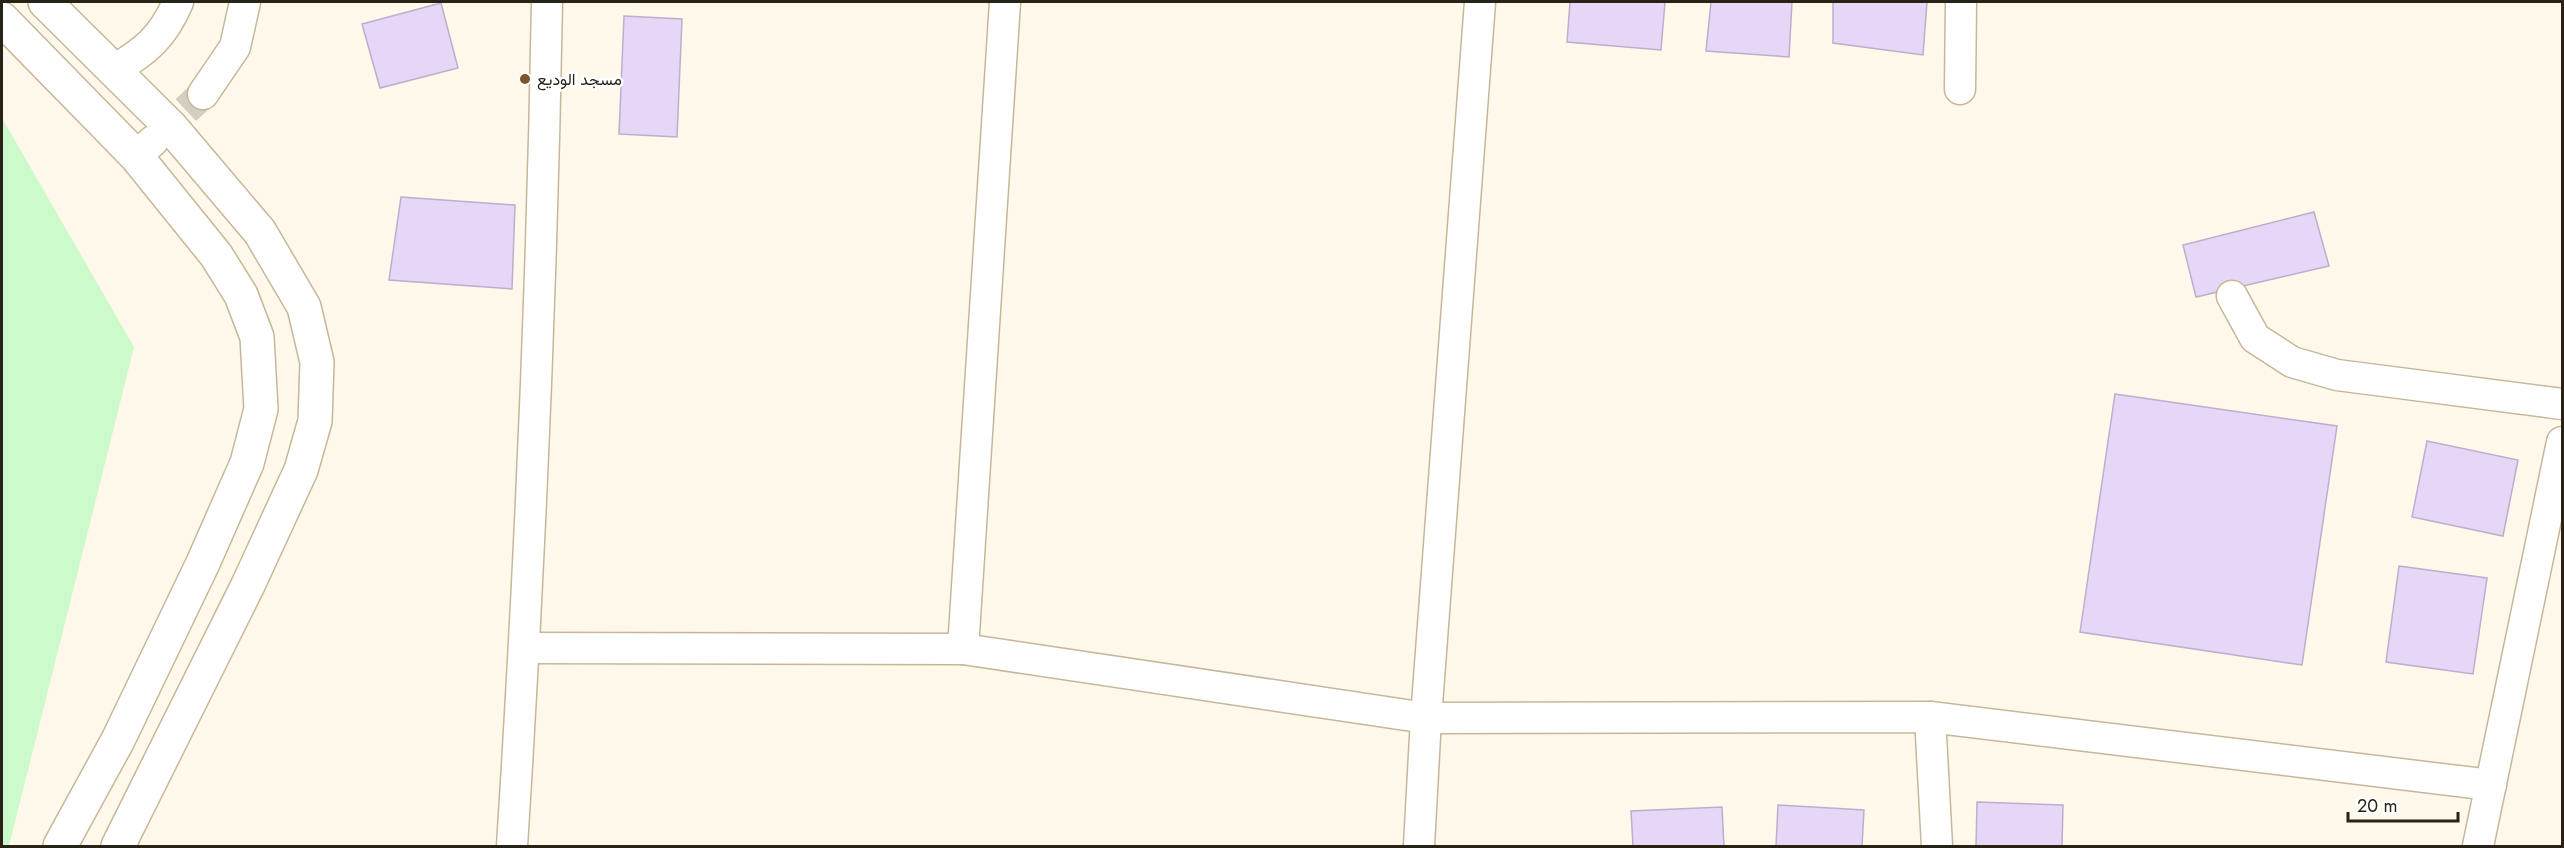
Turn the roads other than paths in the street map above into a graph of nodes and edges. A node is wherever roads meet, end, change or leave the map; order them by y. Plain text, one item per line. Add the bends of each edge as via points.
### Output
1 (45, 2) edge
2 (178, 2) edge
3 (245, 2) edge
4 (547, 2) edge
5 (1005, 2) edge
6 (1480, 2) edge
7 (1961, 2) edge
8 (2, 19) edge
9 (114, 70) junction
10 (1960, 89) dead end
11 (203, 94) tunnel mouth
12 (2232, 296) dead end
13 (2562, 404) edge
14 (2562, 442) edge
15 (525, 648) junction
16 (963, 649) junction
17 (1930, 717) junction
18 (1426, 718) junction
19 (2491, 785) junction
20 (60, 846) edge
21 (118, 846) edge
22 (512, 846) edge
23 (1419, 846) edge
24 (1937, 846) edge
25 (2478, 846) edge

1 - 9 main road
2 - 9 street via 170,21 146,50
3 - 11 street via 235,47
4 - 15 street via 543,224
5 - 16 street
6 - 18 street
7 - 10 street
8 - 20 main road via 145,148 241,295 257,337 261,409 247,463 118,740
9 - 21 main road via 171,127 260,232 304,307 317,362 315,421 301,470
12 - 13 street via 2255,338 2292,362 2337,375
14 - 19 street
15 - 16 street
15 - 22 street
16 - 18 street
17 - 18 street
17 - 19 street
17 - 24 street
18 - 23 street
19 - 25 street

